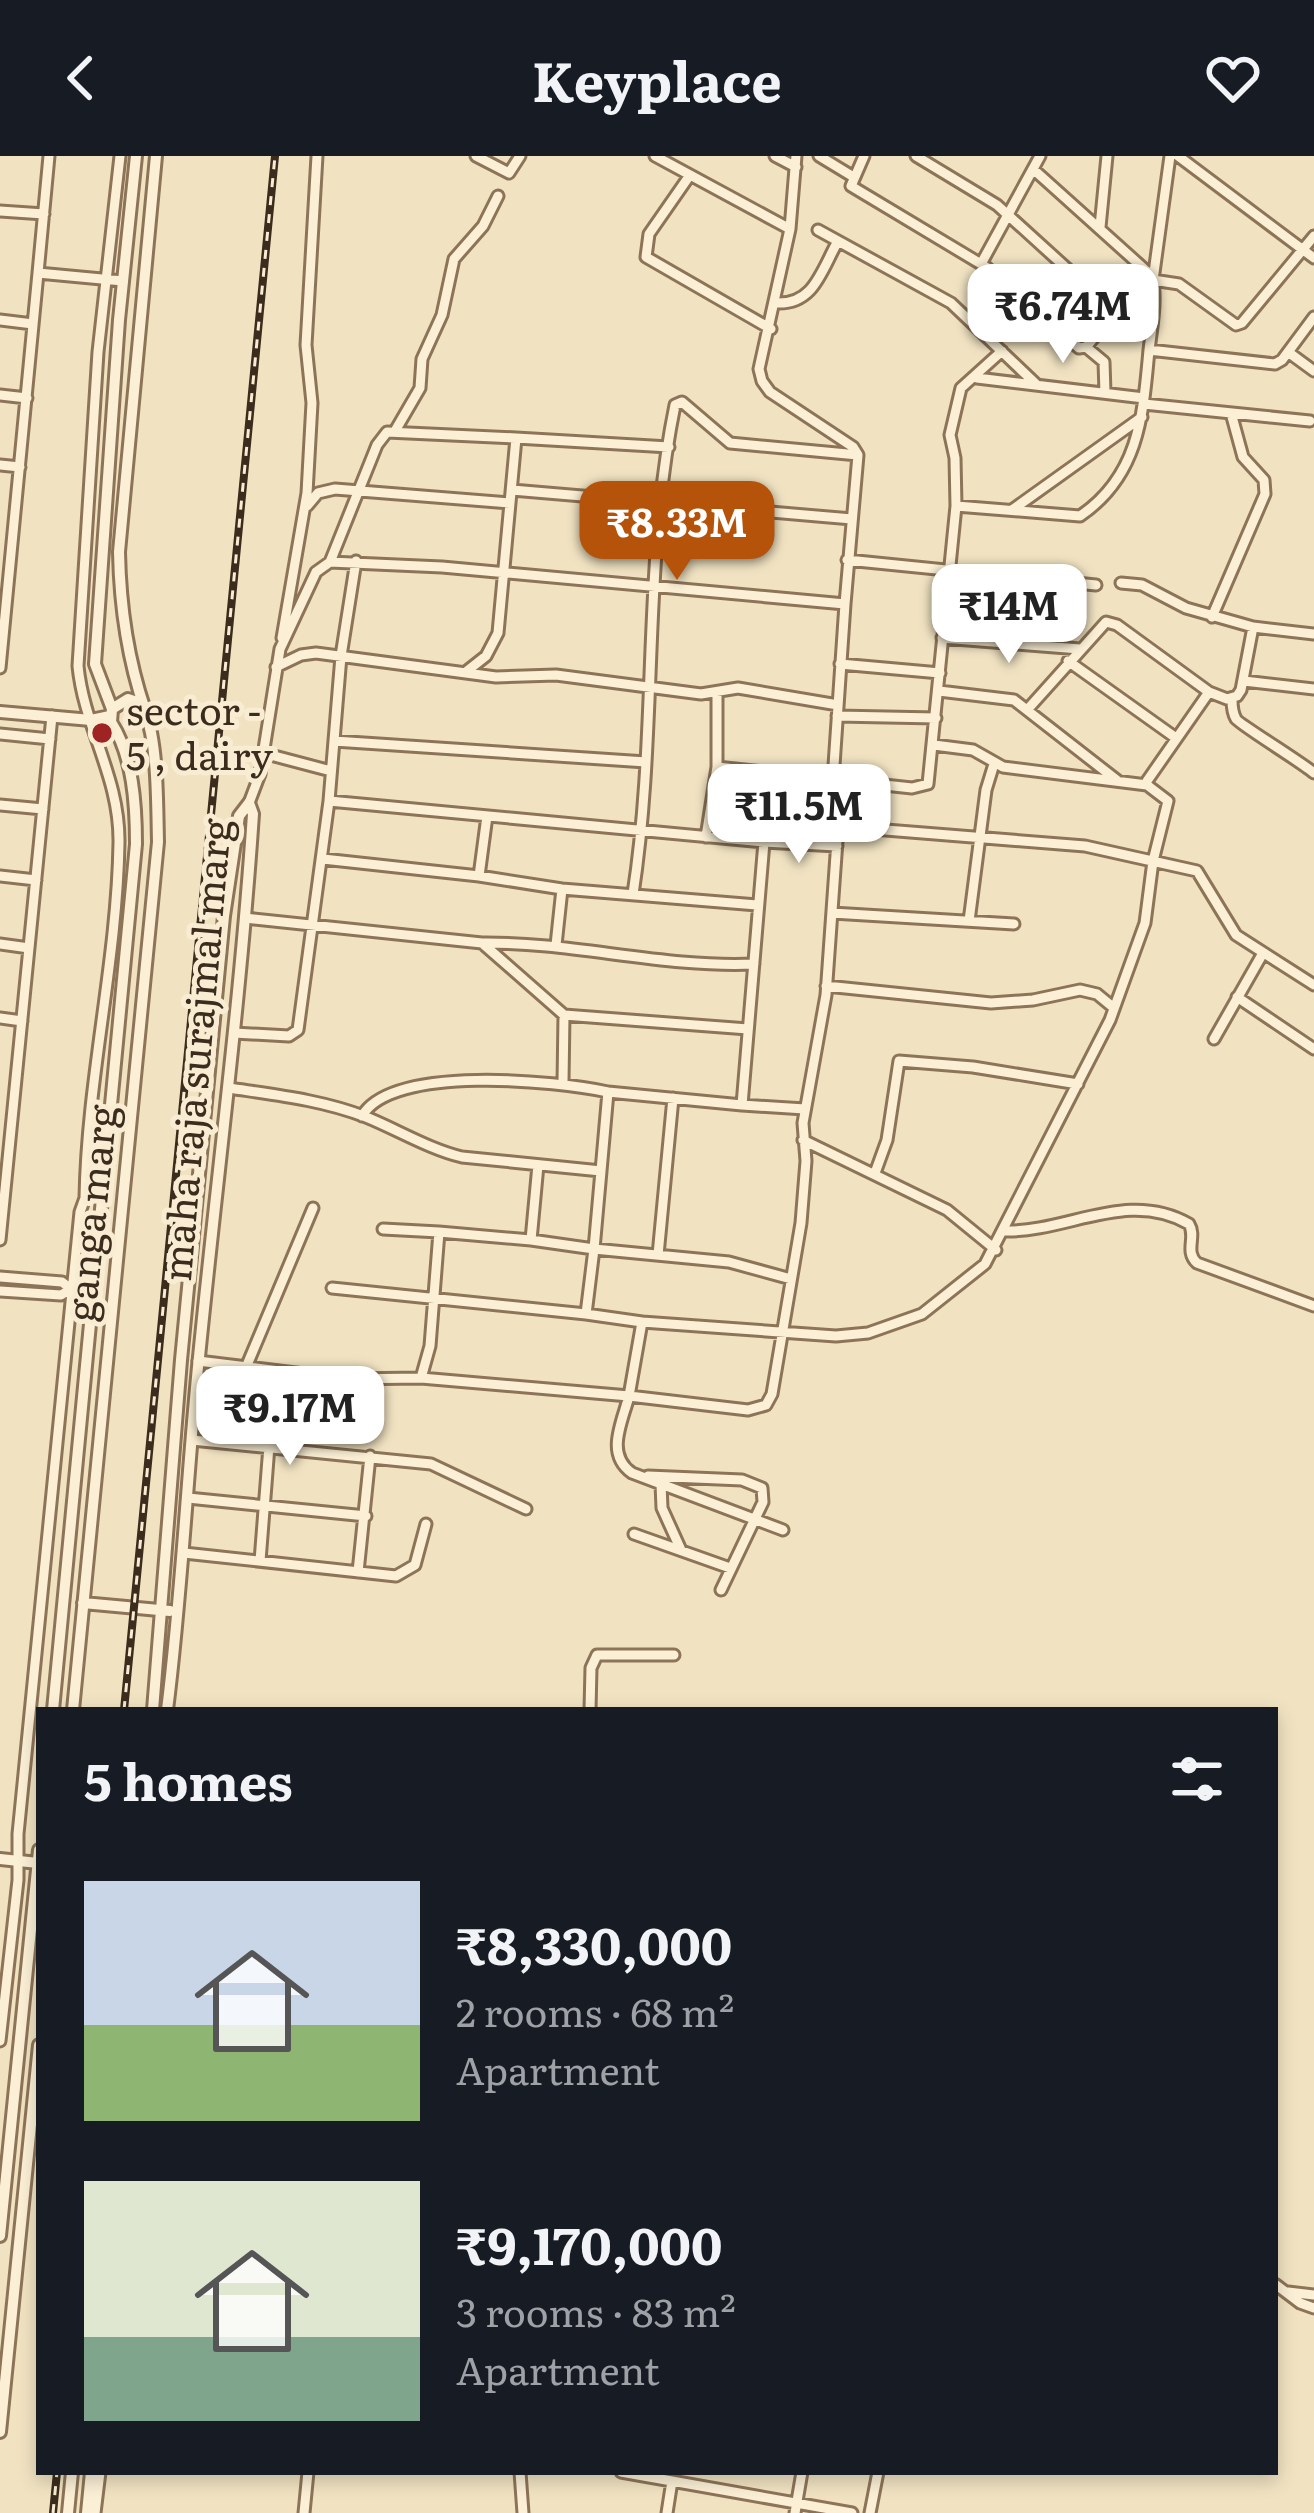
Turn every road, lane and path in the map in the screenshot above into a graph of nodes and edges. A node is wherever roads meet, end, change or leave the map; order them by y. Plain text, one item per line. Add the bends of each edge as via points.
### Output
1 (49, 156) edge
2 (120, 156) edge
3 (136, 156) edge
4 (156, 156) edge
5 (317, 156) edge
6 (476, 156) edge
7 (520, 156) edge
8 (655, 156) edge
9 (775, 156) edge
10 (819, 156) edge
11 (864, 156) edge
12 (916, 156) edge
13 (1040, 156) edge
14 (1108, 156) edge
15 (1174, 156) edge
16 (796, 161) edge
17 (1033, 169) junction
18 (690, 175) junction
19 (852, 176) junction
20 (499, 196) dead end
21 (0, 211) edge
22 (1006, 213) junction
23 (44, 214) junction
24 (1100, 227) junction
25 (790, 229) junction
26 (818, 230) dead end
27 (1314, 236) edge
28 (838, 241) junction
29 (1301, 248) junction
30 (1314, 258) edge
31 (981, 263) junction
32 (38, 272) junction
33 (1151, 276) junction
34 (106, 280) junction
35 (123, 281) junction
36 (776, 303) junction
37 (1116, 313) junction
38 (1314, 317) edge
39 (0, 320) edge
40 (34, 324) junction
41 (771, 329) junction
42 (1086, 346) junction
43 (1149, 350) junction
44 (1002, 351) junction
45 (1288, 352) junction
46 (1314, 371) edge
47 (976, 378) junction
48 (1037, 385) junction
49 (1105, 393) junction
50 (0, 395) edge
51 (27, 398) junction
52 (1144, 401) junction
53 (1231, 413) junction
54 (1142, 417) junction
55 (1310, 421) dead end
56 (394, 431) junction
57 (516, 438) junction
58 (669, 447) junction
59 (858, 455) junction
60 (0, 465) edge
61 (20, 467) junction
62 (512, 490) junction
63 (359, 491) junction
64 (510, 503) junction
65 (662, 503) junction
66 (956, 506) junction
67 (304, 510) junction
68 (1012, 510) junction
69 (852, 519) junction
70 (6, 538) edge
71 (847, 560) junction
72 (356, 561) junction
73 (330, 562) junction
74 (502, 572) junction
75 (947, 572) junction
76 (1120, 583) dead end
77 (1096, 585) dead end
78 (653, 586) junction
79 (844, 604) junction
80 (3, 610) edge
81 (1212, 617) junction
82 (1253, 628) junction
83 (1314, 634) edge
84 (943, 638) junction
85 (280, 649) junction
86 (1080, 649) junction
87 (341, 656) junction
88 (1068, 662) junction
89 (840, 664) junction
90 (276, 667) junction
91 (0, 668) edge
92 (467, 671) junction
93 (940, 673) junction
94 (1244, 682) junction
95 (650, 687) junction
96 (939, 691) junction
97 (1312, 691) edge
98 (717, 692) junction
99 (1209, 692) junction
100 (1232, 699) junction
101 (140, 704) junction
102 (1027, 710) junction
103 (837, 711) junction
104 (0, 712) edge
105 (111, 712) junction
106 (52, 716) junction
107 (937, 718) junction
108 (91, 720) junction
109 (134, 731) junction
110 (0, 734) edge
111 (1176, 738) junction
112 (50, 740) junction
113 (334, 741) junction
114 (934, 745) junction
115 (263, 753) junction
116 (1314, 755) edge
117 (646, 762) junction
118 (994, 764) junction
119 (717, 767) junction
120 (1310, 769) edge
121 (332, 771) junction
122 (833, 780) junction
123 (1122, 784) junction
124 (1147, 785) junction
125 (329, 801) junction
126 (249, 803) junction
127 (0, 805) edge
128 (43, 809) junction
129 (487, 816) junction
130 (836, 826) junction
131 (643, 830) junction
132 (706, 837) junction
133 (980, 839) junction
134 (764, 842) junction
135 (836, 846) junction
136 (323, 860) junction
137 (1153, 861) junction
138 (0, 876) edge
139 (479, 876) junction
140 (36, 880) junction
141 (562, 889) junction
142 (633, 894) junction
143 (757, 905) junction
144 (832, 913) junction
145 (224, 916) junction
146 (245, 918) junction
147 (969, 921) junction
148 (314, 924) junction
149 (1014, 924) dead end
150 (482, 943) junction
151 (0, 944) edge
152 (556, 945) junction
153 (29, 948) junction
154 (1263, 952) junction
155 (754, 964) junction
156 (1314, 985) edge
157 (826, 986) junction
158 (1237, 997) junction
159 (1114, 1008) junction
160 (564, 1015) junction
161 (0, 1018) edge
162 (22, 1021) junction
163 (748, 1029) junction
164 (234, 1033) junction
165 (1214, 1040) dead end
166 (1314, 1049) edge
167 (562, 1082) junction
168 (1078, 1084) junction
169 (0, 1086) edge
170 (15, 1087) junction
171 (207, 1088) junction
172 (229, 1088) junction
173 (608, 1092) junction
174 (674, 1098) junction
175 (742, 1105) junction
176 (805, 1109) junction
177 (362, 1116) junction
178 (803, 1140) junction
179 (4, 1160) edge
180 (538, 1166) junction
181 (601, 1171) junction
182 (875, 1173) junction
183 (313, 1208) dead end
184 (382, 1228) dead end
185 (1006, 1231) junction
186 (439, 1232) junction
187 (0, 1240) edge
188 (531, 1240) junction
189 (594, 1249) junction
190 (996, 1250) junction
191 (658, 1255) junction
192 (0, 1277) edge
193 (791, 1279) junction
194 (332, 1288) dead end
195 (71, 1289) junction
196 (92, 1290) junction
197 (0, 1291) edge
198 (434, 1300) junction
199 (1314, 1306) edge
200 (586, 1314) junction
201 (643, 1322) junction
202 (781, 1330) junction
203 (181, 1360) junction
204 (198, 1360) junction
205 (247, 1365) junction
206 (280, 1371) junction
207 (422, 1378) junction
208 (629, 1396) junction
209 (192, 1440) junction
210 (269, 1446) junction
211 (370, 1456) junction
212 (639, 1475) junction
213 (661, 1484) junction
214 (188, 1498) junction
215 (265, 1506) junction
216 (526, 1509) dead end
217 (366, 1516) junction
218 (756, 1520) junction
219 (426, 1524) dead end
220 (783, 1530) dead end
221 (634, 1534) dead end
222 (681, 1550) junction
223 (184, 1553) junction
224 (260, 1561) junction
225 (730, 1568) junction
226 (358, 1572) junction
227 (721, 1590) dead end
228 (83, 1604) junction
229 (164, 1611) junction
230 (179, 1612) junction
231 (674, 1655) dead end
232 (53, 1707) edge
233 (73, 1707) edge
234 (153, 1707) edge
235 (167, 1707) edge
236 (590, 1707) edge
237 (0, 1858) edge
238 (36, 1859) edge
239 (18, 1860) junction
240 (36, 1879) edge
241 (0, 2041) edge
242 (36, 2075) edge
243 (0, 2236) edge
244 (1278, 2286) edge
245 (1288, 2292) junction
246 (1314, 2295) edge
247 (1314, 2308) edge
248 (0, 2432) edge
249 (72, 2475) edge
250 (95, 2475) edge
251 (308, 2475) edge
252 (520, 2475) edge
253 (638, 2475) edge
254 (802, 2475) edge
255 (877, 2475) edge
256 (672, 2481) junction
257 (796, 2509) edge
258 (68, 2513) edge
259 (91, 2513) edge
260 (304, 2513) edge
261 (523, 2513) edge
262 (667, 2513) edge
263 (852, 2513) edge
264 (870, 2513) edge

1 - 23 street
2 - 34 street
3 - 35 street
4 - 101 street via 119,552
5 - 67 street
6 - 7 street via 509,173
8 - 18 street
9 - 16 street
10 - 19 street
11 - 19 street
12 - 22 street
13 - 17 street
14 - 24 street
15 - 29 street
15 - 33 street
16 - 25 street
17 - 22 street
17 - 24 street
18 - 25 street
18 - 41 street via 649,234 646,257
19 - 31 street via 855,189
20 - 56 street via 454,259 420,388
21 - 23 street
22 - 31 street
22 - 37 street
23 - 32 street
24 - 33 street
25 - 36 street
26 - 28 street
27 - 29 street
28 - 36 street via 804,298
28 - 44 street via 942,297
29 - 30 street
29 - 33 street via 1236,325 1179,284
31 - 42 street via 1075,346
32 - 34 street
32 - 40 street
33 - 37 street
33 - 43 street
34 - 35 street
34 - 108 street via 78,632 81,698
35 - 105 street via 95,664
36 - 41 street
37 - 42 street
38 - 45 street
39 - 40 street
40 - 51 street
41 - 59 street via 762,381
42 - 49 street via 1104,362
43 - 45 street via 1265,365
43 - 52 street
44 - 47 street
44 - 48 street
45 - 46 street
47 - 48 street
47 - 66 street via 958,394 950,435
48 - 49 street
49 - 52 street
50 - 51 street
51 - 61 street
52 - 53 street
52 - 54 street
53 - 55 street
53 - 81 street via 1265,494
54 - 68 street
54 - 68 street via 1124,473 1099,504 1080,516
56 - 57 street
56 - 63 street via 381,436
57 - 58 street
57 - 62 street
58 - 59 street via 682,402 730,442
58 - 65 street
59 - 69 street
60 - 61 street
61 - 70 street
62 - 64 street
62 - 65 street
63 - 64 street
63 - 67 street via 326,490
63 - 73 street
64 - 74 street
65 - 69 street
65 - 78 street
66 - 68 street
66 - 75 street
67 - 85 street
69 - 71 street
70 - 80 street
71 - 75 street
71 - 79 street
72 - 73 street
72 - 74 street
72 - 87 street
73 - 85 street via 316,572
74 - 78 street
74 - 92 street via 494,645
75 - 77 street
75 - 84 street
76 - 81 street
78 - 79 street
78 - 95 street
79 - 89 street
80 - 91 street
81 - 82 street
82 - 83 street
82 - 94 street
84 - 86 street
84 - 93 street
85 - 90 street
86 - 88 street
86 - 99 street via 1112,622
87 - 90 street via 309,652
87 - 92 street
87 - 113 street
88 - 102 street
88 - 111 street
89 - 93 street
89 - 103 street
90 - 115 street
92 - 95 street
93 - 96 street
94 - 97 street
94 - 100 street
95 - 98 street
95 - 117 street
96 - 102 street via 1002,697
96 - 107 street
98 - 103 street via 738,688
98 - 119 street
99 - 100 street
99 - 111 street
100 - 120 street via 1242,726
101 - 105 street via 128,699
101 - 109 street
102 - 123 street
103 - 107 street
103 - 122 street
104 - 106 street
105 - 108 street
105 - 109 street
106 - 108 street
106 - 112 street
107 - 114 street
108 - 195 street via 110,769 119,842
109 - 196 street, ganga marg via 136,844
109 - 228 street, ganga marg via 156,776 158,842
110 - 112 street
111 - 124 street
112 - 128 street
113 - 117 street
113 - 121 street
114 - 118 street via 982,753
114 - 122 street via 924,788
115 - 121 street
115 - 126 street
116 - 120 street
117 - 131 street
118 - 123 street
118 - 133 street
119 - 122 street
119 - 132 street
121 - 125 street
122 - 130 street
123 - 124 street
124 - 137 street via 1168,807
125 - 129 street
125 - 136 street
126 - 145 street, maha raja surajmal marg via 239,815
126 - 146 street, maha raja surajmal marg
127 - 128 street
128 - 140 street
129 - 131 street
129 - 139 street
130 - 133 street
130 - 135 street
131 - 132 street
131 - 142 street
132 - 134 street
133 - 137 street via 1084,846
133 - 147 street
134 - 135 street
134 - 143 street
135 - 144 street
136 - 139 street
136 - 148 street
137 - 154 street via 1197,871 1236,935
137 - 159 street via 1145,923
138 - 140 street
139 - 141 street
140 - 153 street
141 - 142 street
141 - 152 street
142 - 143 street
143 - 155 street
144 - 147 street
144 - 157 street
145 - 146 street
145 - 171 street, maha raja surajmal marg
146 - 148 street
146 - 164 street, maha raja surajmal marg
147 - 149 street
148 - 150 street
148 - 164 street via 296,1034
150 - 152 street
150 - 160 street
151 - 153 street
152 - 155 street
153 - 162 street
154 - 156 street
154 - 158 street
155 - 163 street
157 - 159 street via 991,1003 1080,990
157 - 176 street
158 - 165 street
158 - 166 street
159 - 168 street
160 - 163 street
160 - 167 street
161 - 162 street
162 - 170 street
163 - 175 street
164 - 172 street, maha raja surajmal marg
167 - 173 street
167 - 177 street via 471,1079 403,1090 377,1099
168 - 182 street via 899,1061
168 - 185 street
169 - 170 street
170 - 179 street
171 - 172 street
171 - 203 street, maha raja surajmal marg
172 - 177 street
172 - 204 street, maha raja surajmal marg
173 - 174 street
173 - 181 street
174 - 175 street
174 - 191 street
175 - 176 street
176 - 178 street
177 - 180 street via 441,1152
178 - 182 street
178 - 193 street via 805,1187
179 - 187 street
180 - 181 street
180 - 188 street
181 - 189 street
182 - 190 street via 947,1210
183 - 205 street
184 - 186 street
185 - 190 street
185 - 199 street via 1115,1209 1181,1219 1192,1230 1196,1263
186 - 188 street
186 - 198 street
188 - 189 street
189 - 191 street
189 - 200 street
190 - 202 street via 922,1314 868,1333
191 - 193 street
192 - 195 street
193 - 202 street
194 - 198 street
195 - 196 street
195 - 197 street
195 - 239 street
196 - 232 street, ganga marg
198 - 200 street
198 - 207 street
200 - 201 street
201 - 202 street
201 - 208 street
202 - 208 street via 772,1394 759,1409
203 - 204 street
203 - 229 street, maha raja surajmal marg
204 - 205 street
204 - 209 street, maha raja surajmal marg
205 - 206 street
206 - 207 street
206 - 210 street
207 - 208 street
208 - 212 street via 616,1449
209 - 210 street
209 - 214 street, maha raja surajmal marg
210 - 211 street
210 - 215 street
211 - 216 street via 431,1464
211 - 217 street
212 - 213 street
212 - 218 street via 754,1483 765,1492
213 - 218 street
213 - 222 street via 662,1508
214 - 215 street
214 - 223 street, maha raja surajmal marg
215 - 217 street
215 - 224 street
217 - 226 street
218 - 220 street
218 - 225 street
219 - 226 street via 408,1573
221 - 222 street
222 - 225 street
223 - 224 street
223 - 230 street, maha raja surajmal marg
224 - 226 street
225 - 227 street
228 - 229 street
228 - 233 street, ganga marg
229 - 230 street
229 - 234 street, maha raja surajmal marg
230 - 235 street, maha raja surajmal marg
231 - 236 street via 597,1655
237 - 239 street
238 - 239 street
239 - 241 street
240 - 243 street
242 - 248 street
244 - 245 street
245 - 246 street
245 - 247 street
249 - 258 street
250 - 259 street
251 - 260 street
252 - 261 street
253 - 256 street
254 - 257 street
255 - 264 street
256 - 257 street
256 - 262 street
257 - 263 street

